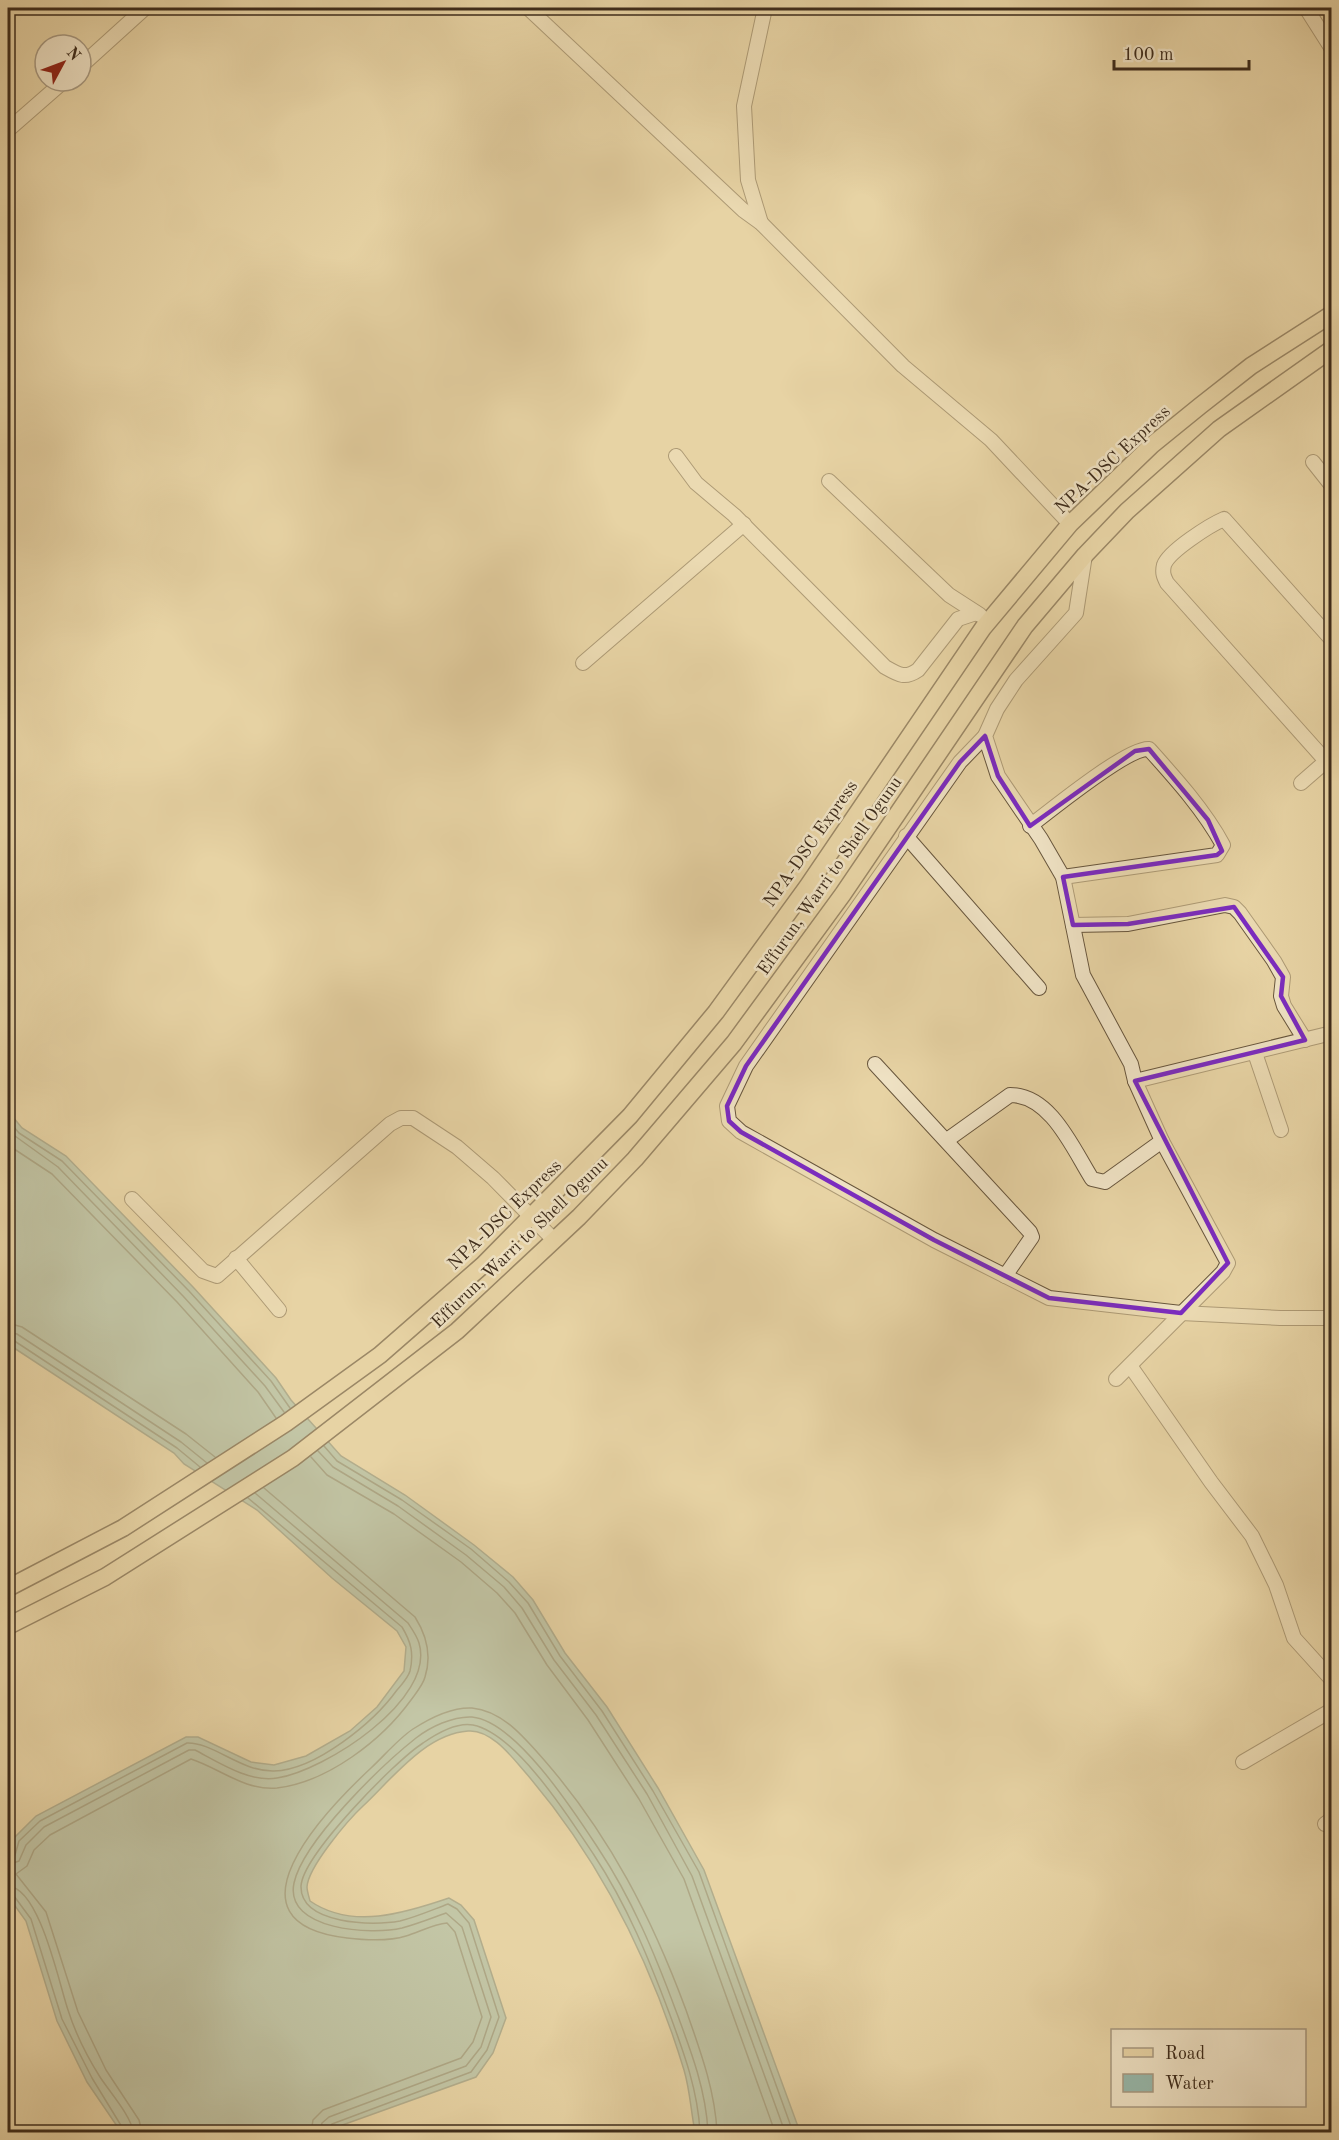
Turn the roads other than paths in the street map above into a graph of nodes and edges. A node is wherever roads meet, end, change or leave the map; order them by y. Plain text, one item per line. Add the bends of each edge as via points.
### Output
1 (145, 8) edge
2 (528, 8) edge
3 (765, 8) edge
4 (1306, 8) edge
5 (1332, 49) edge
6 (93, 55) edge
7 (50, 93) edge
8 (8, 130) edge
9 (761, 223) junction
10 (1332, 314) edge
11 (1332, 349) edge
12 (676, 456) dead end
13 (1313, 462) dead end
14 (829, 482) dead end
15 (1332, 486) edge
16 (744, 524) junction
17 (1070, 524) junction
18 (1085, 555) junction
19 (983, 617) junction
20 (1332, 640) edge
21 (583, 663) dead end
22 (986, 736) junction
23 (1329, 758) edge
24 (1301, 783) dead end
25 (1030, 825) junction
26 (906, 837) junction
27 (1063, 877) junction
28 (1073, 925) junction
29 (1039, 988) dead end
30 (1332, 1033) edge
31 (1305, 1040) junction
32 (1255, 1053) junction
33 (875, 1064) dead end
34 (1135, 1081) junction
35 (1281, 1130) dead end
36 (947, 1140) junction
37 (1162, 1141) junction
38 (132, 1199) dead end
39 (532, 1217) junction
40 (554, 1239) junction
41 (236, 1258) junction
42 (1005, 1276) junction
43 (279, 1310) dead end
44 (1181, 1313) junction
45 (1332, 1318) edge
46 (1131, 1366) junction
47 (1116, 1379) dead end
48 (8, 1588) edge
49 (8, 1626) edge
50 (1332, 1680) edge
51 (1332, 1710) edge
52 (1243, 1762) dead end

1 - 6 street
2 - 9 street
3 - 9 street via 744,106 748,180
4 - 5 street
7 - 8 street
9 - 17 street via 903,366 991,440
10 - 17 main road, NPA-DSC Express via 1251,366 1200,406 1152,445
11 - 18 main road, Effurun, Warri to Shell Ogunu via 1219,429 1127,511
12 - 16 street via 696,483
13 - 15 street
14 - 19 street via 949,595
16 - 19 street via 885,667 901,676 918,670 958,619
16 - 21 street
17 - 19 main road, NPA-DSC Express
18 - 22 street via 1076,613 1016,680 997,709
18 - 40 main road, Effurun, Warri to Shell Ogunu via 1025,626 843,894 734,1043 636,1159
19 - 39 main road, NPA-DSC Express via 938,693 807,887 716,1012 630,1116
20 - 23 street via 1224,519 1210,525 1165,562 1162,574 1167,583
22 - 25 street via 998,776
22 - 26 street via 960,762
23 - 24 street
25 - 27 street
25 - 27 street via 1141,748 1149,749 1167,770 1208,820 1223,846 1217,855
26 - 29 street
26 - 42 street via 746,1066 726,1106 729,1121 741,1132
27 - 28 street
28 - 31 street via 1128,924 1225,905 1234,907 1283,977 1281,996
28 - 34 street via 1083,975 1131,1064
30 - 31 street
31 - 32 street
32 - 34 street
32 - 35 street
33 - 36 street
34 - 37 street
36 - 37 street via 1010,1095 1020,1095 1043,1108 1057,1123 1092,1179 1099,1183
36 - 42 street via 1032,1237
37 - 44 street via 1228,1263
38 - 41 street via 209,1275 217,1276
39 - 40 street
39 - 41 street via 457,1147 413,1118 401,1118
39 - 48 main road, NPA-DSC Express via 426,1317 286,1423 123,1528
40 - 49 main road, Effurun, Warri to Shell Ogunu via 457,1331 348,1418 238,1495 105,1577
41 - 43 street
42 - 44 street via 1049,1298
44 - 45 street
44 - 46 street
46 - 47 street
46 - 50 street via 1252,1536 1276,1586 1294,1638
51 - 52 street

